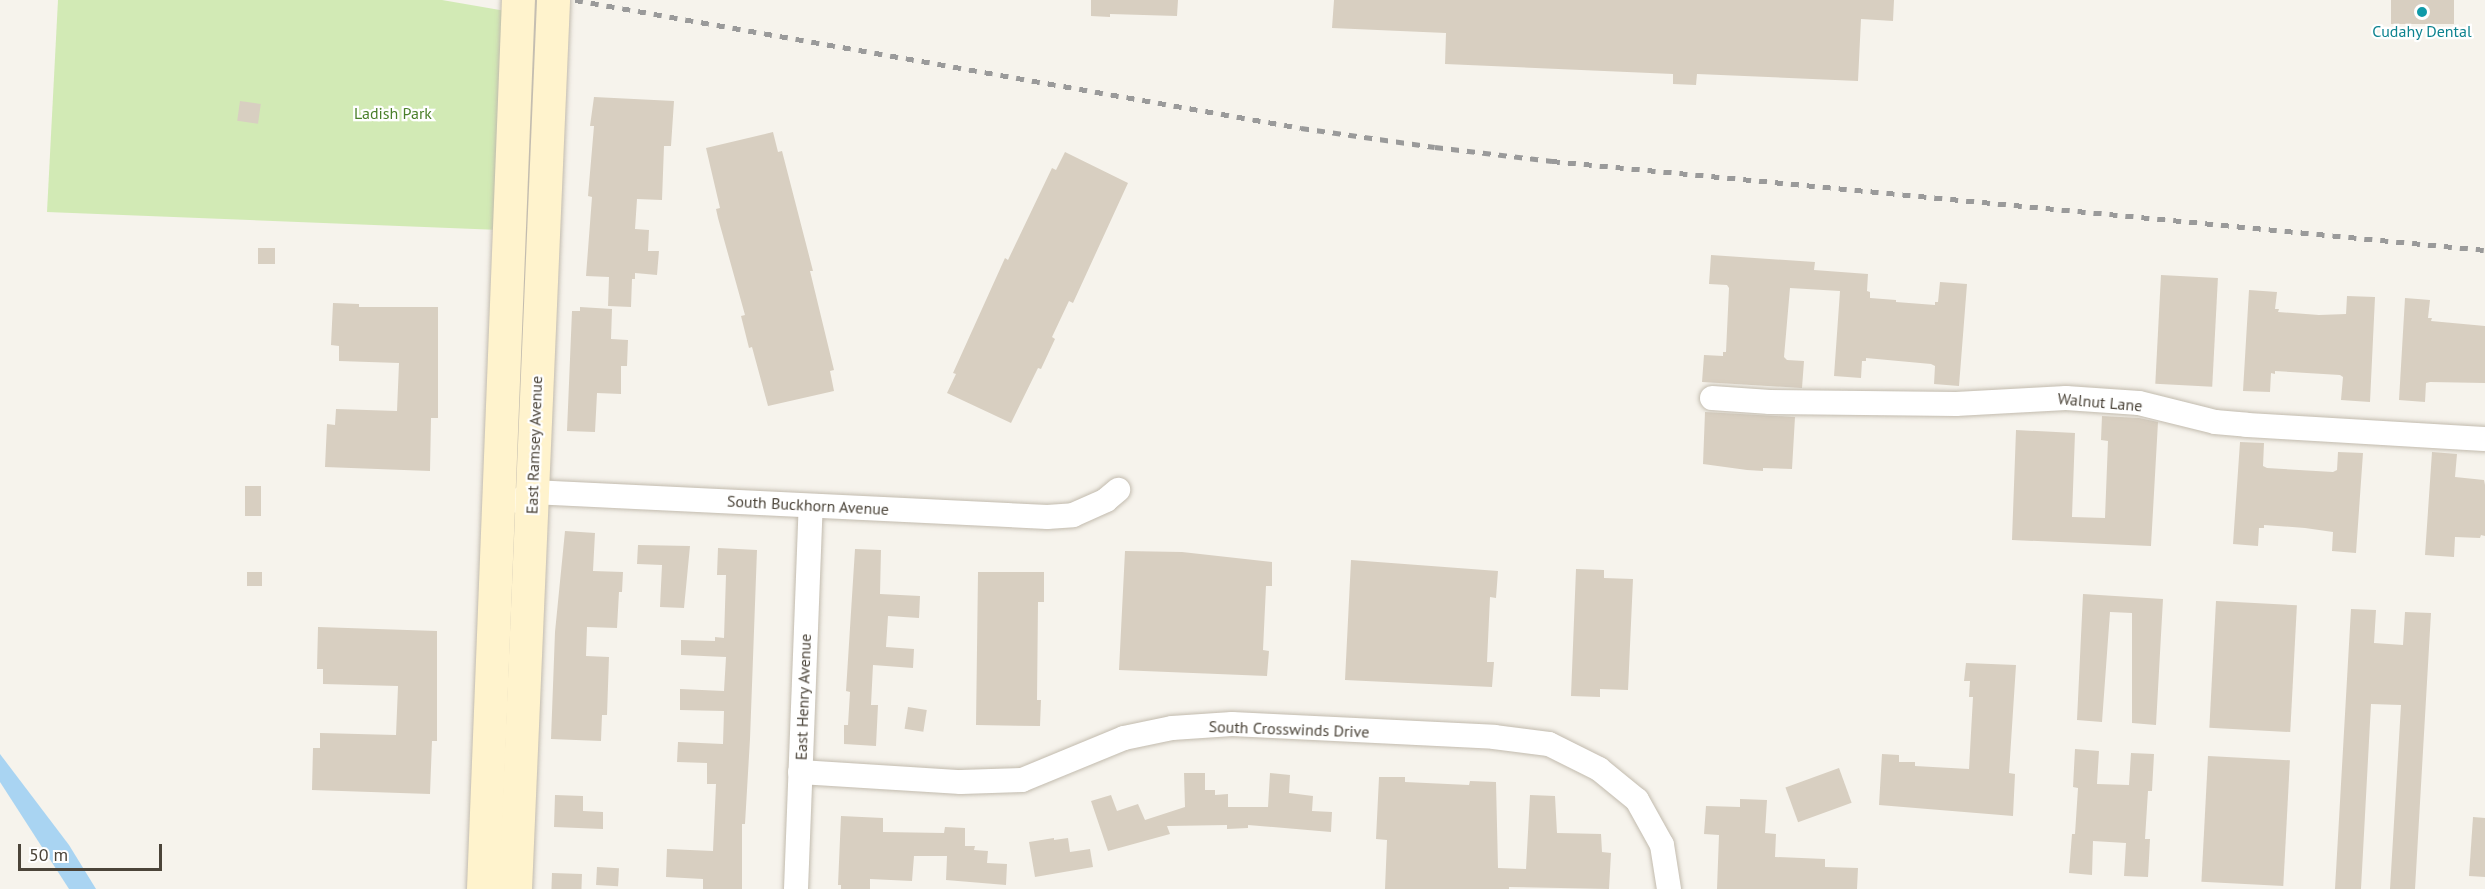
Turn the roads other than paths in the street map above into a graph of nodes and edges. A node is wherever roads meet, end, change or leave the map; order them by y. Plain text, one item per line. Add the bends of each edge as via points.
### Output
1 (518, 0) edge
2 (553, 0) edge
3 (1712, 398) dead end
4 (2485, 439) edge
5 (1118, 490) dead end
6 (532, 492) junction
7 (811, 506) junction
8 (498, 513) junction
9 (800, 772) junction
10 (483, 889) edge
11 (515, 889) edge
12 (796, 889) edge
13 (1669, 889) edge

1 - 8 street, East Ramsey Avenue
2 - 6 street, East Ramsey Avenue
3 - 4 street, Walnut Lane via 1956,404 2066,398 2139,403 2215,422
5 - 7 street, South Buckhorn Avenue via 1106,501 1073,515 1047,517
6 - 7 street, South Buckhorn Avenue
6 - 8 street
6 - 11 street, East Ramsey Avenue
7 - 9 street, East Henry Avenue
8 - 10 street, East Ramsey Avenue
9 - 12 street, East Henry Avenue
9 - 13 street, South Crosswinds Drive via 961,782 1022,780 1124,738 1172,728 1232,724 1494,737 1549,744 1599,769 1637,800 1662,845

